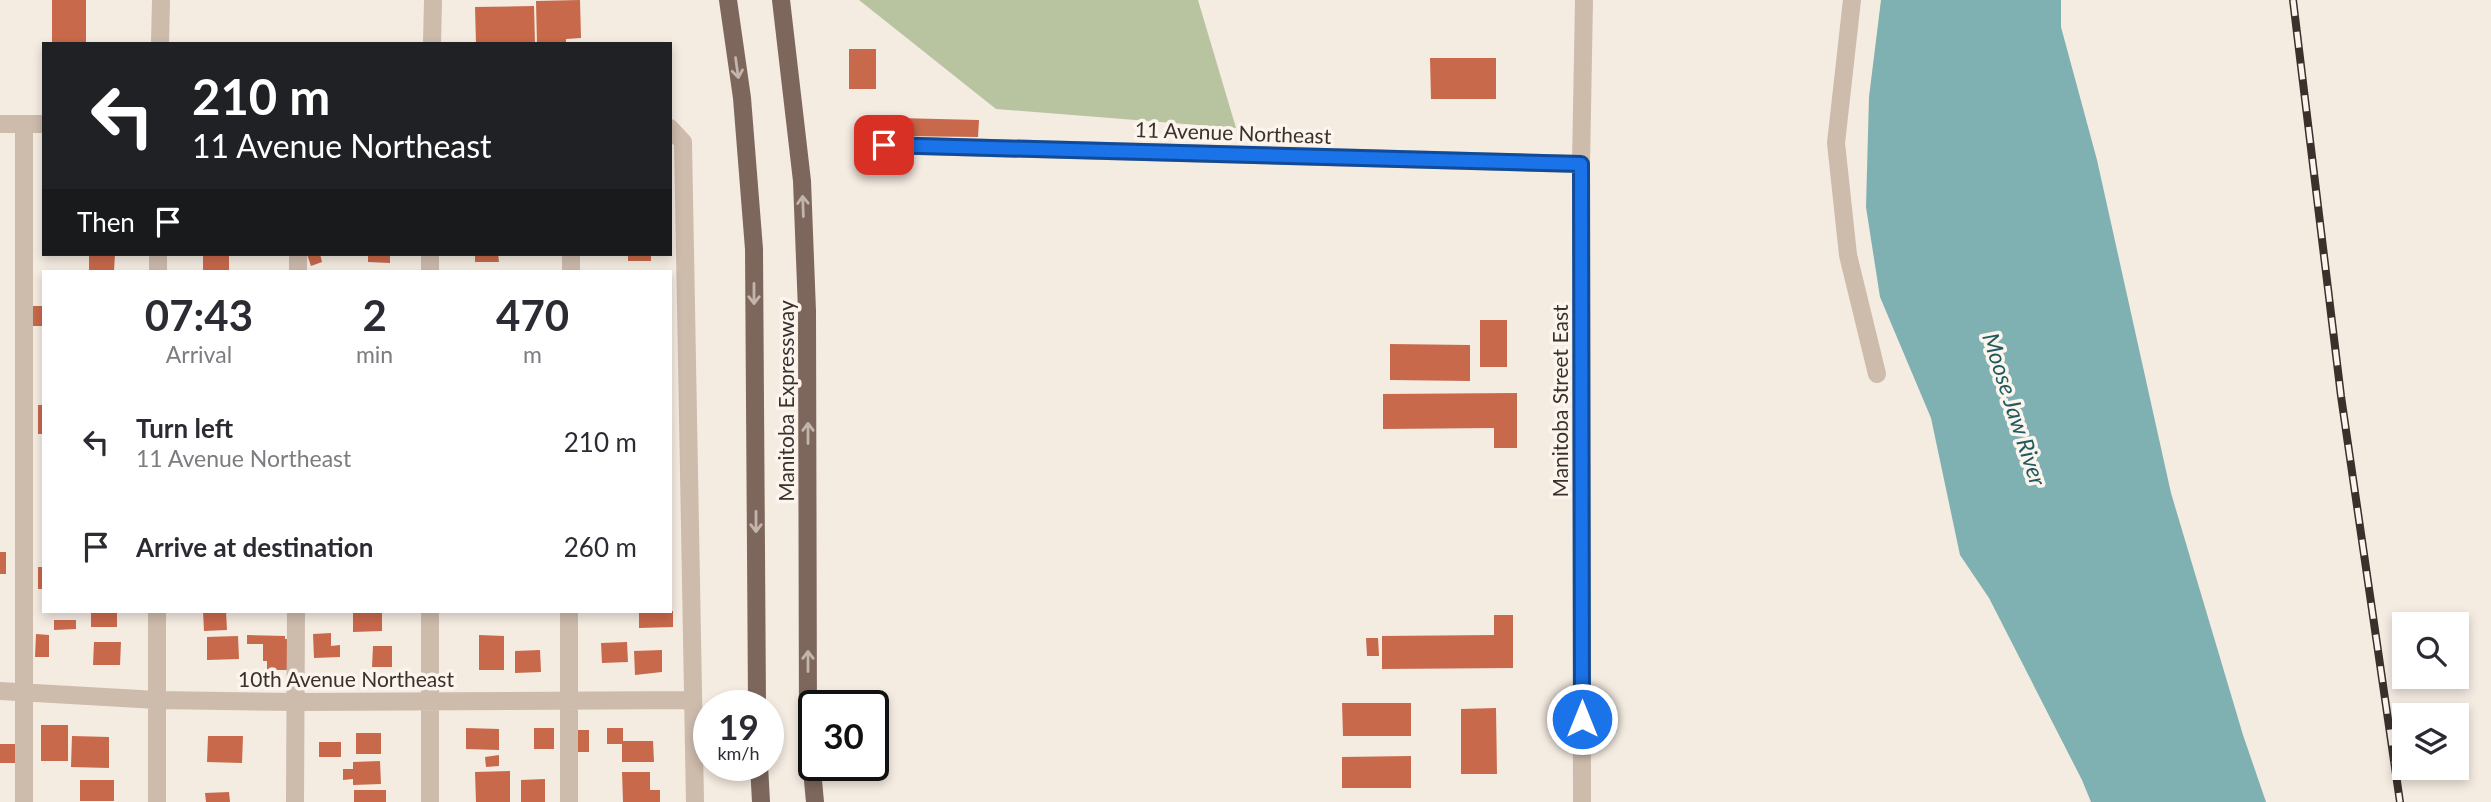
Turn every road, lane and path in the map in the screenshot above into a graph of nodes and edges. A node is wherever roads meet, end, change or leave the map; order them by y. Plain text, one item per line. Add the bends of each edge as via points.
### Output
1 (161, 0) edge
2 (433, 0) edge
3 (727, 0) edge
4 (781, 0) edge
5 (1584, 0) edge
6 (1852, 0) edge
7 (160, 42) edge
8 (432, 42) edge
9 (0, 124) edge
10 (24, 124) junction
11 (42, 124) edge
12 (672, 130) edge
13 (884, 145) dead end
14 (1581, 164) junction
15 (1877, 373) dead end
16 (157, 613) edge
17 (296, 613) edge
18 (430, 613) edge
19 (569, 613) edge
20 (757, 690) edge
21 (0, 691) edge
22 (24, 691) junction
23 (569, 699) junction
24 (157, 700) junction
25 (693, 700) joint
26 (430, 701) junction
27 (295, 702) junction
28 (695, 781) edge
29 (760, 781) edge
30 (24, 802) edge
31 (157, 802) edge
32 (295, 802) edge
33 (430, 802) edge
34 (569, 802) edge
35 (695, 802) edge
36 (761, 802) edge
37 (815, 802) edge
38 (1582, 802) edge

1 - 7 street
2 - 8 street
3 -> 20 main road, Manitoba Expressway via 754,249
37 -> 4 main road, Manitoba Expressway via 808,727 807,311 802,181
5 - 14 street, Manitoba Street East
6 - 15 street via 1836,143 1848,256
9 - 10 street
10 - 11 street
10 - 22 street
12 - 25 street via 683,142
13 - 14 street, 11 Avenue Northeast
14 - 38 street, Manitoba Street East
16 - 24 street
17 - 27 street
18 - 26 street
19 - 23 street
21 - 22 street, 10th Avenue Northeast
22 - 24 street, 10th Avenue Northeast
22 - 30 street
23 - 25 street, 10th Avenue Northeast
23 - 26 street, 10th Avenue Northeast
23 - 34 street
24 - 27 street, 10th Avenue Northeast
24 - 31 street
26 - 27 street, 10th Avenue Northeast
26 - 33 street
27 - 32 street
28 - 35 street
29 - 36 main road

